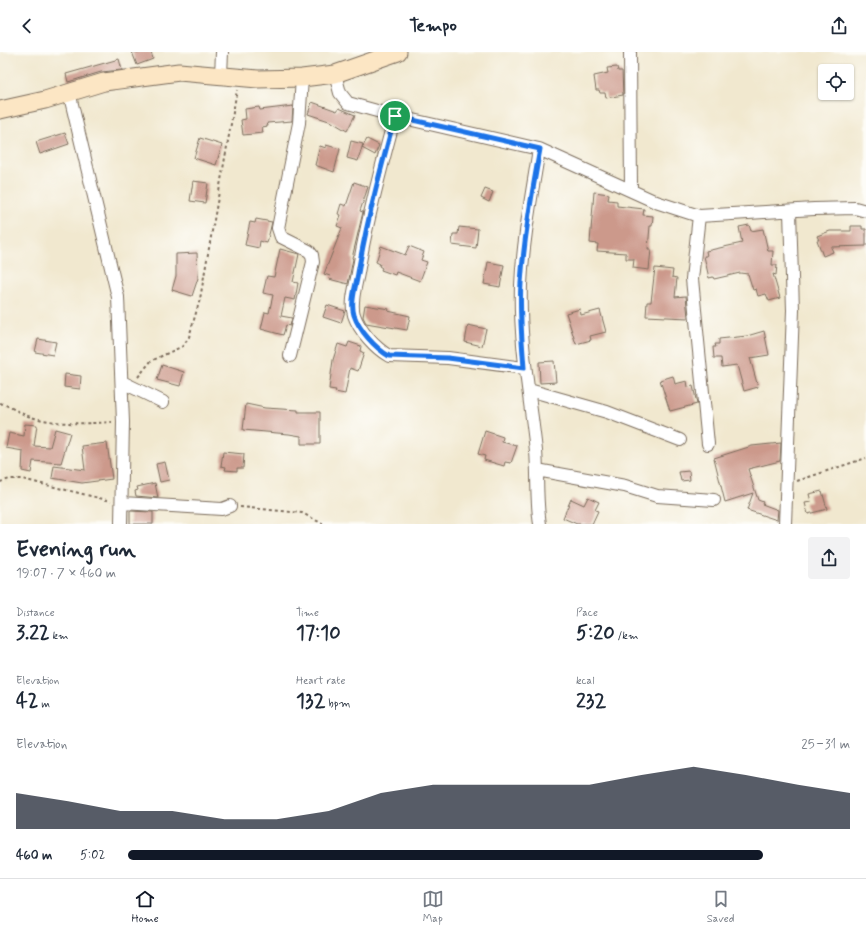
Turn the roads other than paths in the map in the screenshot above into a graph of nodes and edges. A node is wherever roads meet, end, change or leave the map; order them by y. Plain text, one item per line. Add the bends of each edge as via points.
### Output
1 (222, 52) edge
2 (398, 52) edge
3 (630, 52) edge
4 (221, 74) junction
5 (335, 74) junction
6 (302, 78) junction
7 (69, 92) junction
8 (0, 110) edge
9 (395, 116) junction
10 (540, 149) junction
11 (630, 190) junction
12 (790, 211) junction
13 (866, 211) edge
14 (699, 216) junction
15 (290, 356) dead end
16 (524, 368) junction
17 (127, 384) junction
18 (529, 390) junction
19 (163, 402) dead end
20 (680, 440) dead end
21 (708, 444) dead end
22 (538, 470) junction
23 (714, 500) dead end
24 (122, 503) junction
25 (230, 506) road end
26 (121, 524) edge
27 (540, 524) edge
28 (785, 524) edge

1 - 4 street
2 - 5 street
3 - 11 street
4 - 6 street via 258,79
4 - 7 street via 179,72 104,82
5 - 6 street
5 - 9 street via 340,93 348,103
6 - 15 street via 299,123 292,167 278,228 281,236 309,251 313,262
7 - 8 street
7 - 17 street via 118,297
9 - 10 street
9 - 16 street via 363,245 353,300 354,314 360,326 382,352 389,356 448,358
10 - 11 street
10 - 16 street via 525,239 521,284
11 - 14 street via 656,202
12 - 13 street via 855,208
12 - 14 street
12 - 28 street via 793,310
14 - 21 street via 692,279
16 - 18 street
17 - 19 street
17 - 24 street via 123,422
18 - 20 street via 607,412
18 - 22 street
22 - 23 street via 625,486 657,496
22 - 27 street
24 - 25 street via 222,509
24 - 26 street

